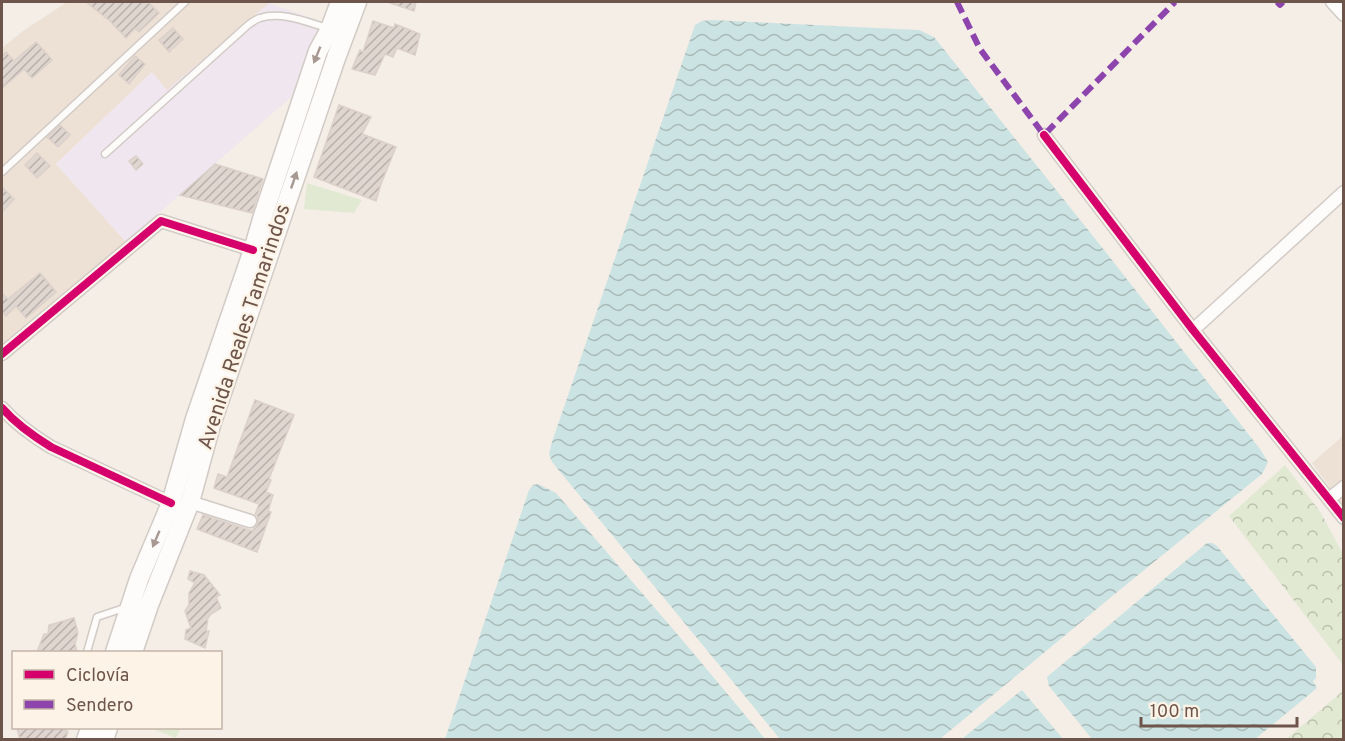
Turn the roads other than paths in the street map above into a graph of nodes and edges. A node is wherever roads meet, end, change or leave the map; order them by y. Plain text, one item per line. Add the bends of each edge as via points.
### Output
1 (185, 2) edge
2 (340, 2) edge
3 (357, 2) edge
4 (1332, 2) edge
5 (1344, 15) edge
6 (330, 29) junction
7 (1044, 135) dead end
8 (105, 154) dead end
9 (2, 172) edge
10 (1344, 192) edge
11 (271, 219) junction
12 (253, 250) junction
13 (1193, 330) junction
14 (2, 354) edge
15 (2, 408) edge
16 (1344, 487) edge
17 (1329, 499) junction
18 (190, 501) junction
19 (171, 503) junction
20 (1344, 518) edge
21 (250, 521) dead end
22 (138, 603) junction
23 (87, 651) edge
24 (115, 651) edge
25 (133, 651) edge

1 - 9 lane
2 - 6 main road, Avenida Reales Tamarindos
11 -> 3 main road, Avenida Reales Tamarindos
4 - 5 street
6 - 8 lane via 273,15 259,18
6 -> 11 main road, Avenida Reales Tamarindos via 318,51
7 - 13 street
10 - 13 street
11 - 12 main road, Avenida Reales Tamarindos
11 - 18 main road, Avenida Reales Tamarindos
12 - 14 street via 161,221
12 - 19 main road, Avenida Reales Tamarindos via 195,419
13 - 17 street
15 - 19 street via 51,447
16 - 17 street
17 - 20 street
18 - 21 street
18 - 22 main road, Avenida Reales Tamarindos
19 -> 22 main road, Avenida Reales Tamarindos via 139,579
22 - 23 lane via 97,617
22 - 24 main road, Avenida Reales Tamarindos
22 - 25 main road, Avenida Reales Tamarindos

